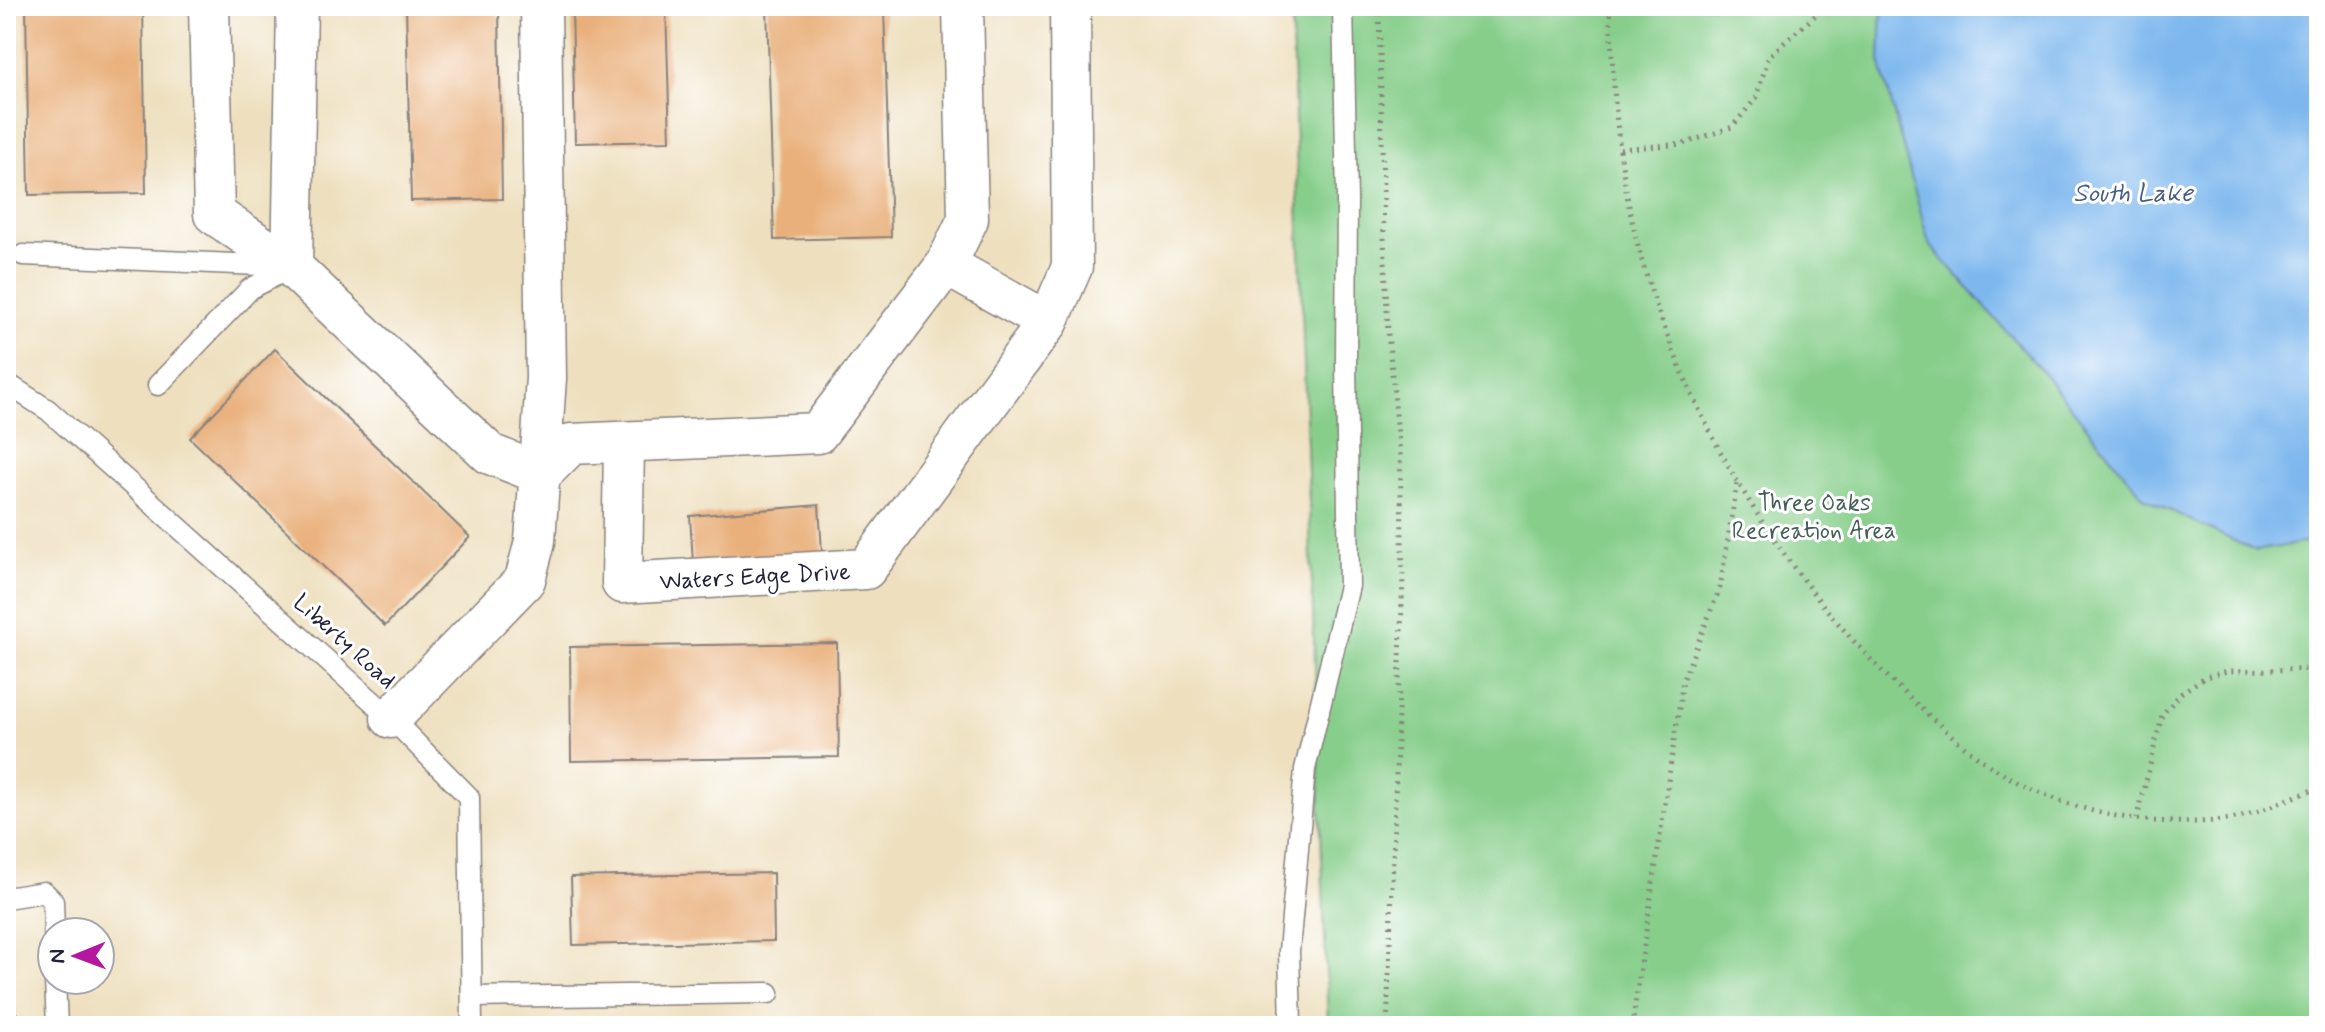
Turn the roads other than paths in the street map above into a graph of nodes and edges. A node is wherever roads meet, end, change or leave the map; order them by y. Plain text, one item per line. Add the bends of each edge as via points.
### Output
1 (209, 6) edge
2 (297, 6) edge
3 (541, 6) edge
4 (963, 6) edge
5 (1070, 6) edge
6 (1343, 6) edge
7 (23, 255) dead end
8 (946, 265) junction
9 (292, 267) junction
10 (1048, 322) junction
11 (6, 383) edge
12 (158, 385) dead end
13 (624, 442) junction
14 (541, 474) junction
15 (391, 718) junction
16 (6, 898) edge
17 (53, 916) edge
18 (769, 993) dead end
19 (56, 996) edge
20 (472, 997) junction
21 (57, 1026) edge
22 (472, 1026) edge
23 (1291, 1026) edge

1 - 9 street via 214,214
2 - 9 street
3 - 14 street via 546,378
4 - 8 street via 968,219
5 - 10 street, Waters Edge Drive via 1072,267
6 - 23 lane via 1349,586 1305,769 1289,951
7 - 9 lane
8 - 10 street
8 - 13 street via 818,433
9 - 12 lane via 250,289
9 - 14 street via 490,454
10 - 13 street, Waters Edge Drive via 866,569 622,583
11 - 15 lane, Liberty Road via 48,410
13 - 14 street via 571,444
14 - 15 street via 535,541 525,580
15 - 20 lane, Liberty Road via 469,797
16 - 17 lane via 44,892 53,901
18 - 20 lane
19 - 21 lane
20 - 22 lane, Liberty Road

